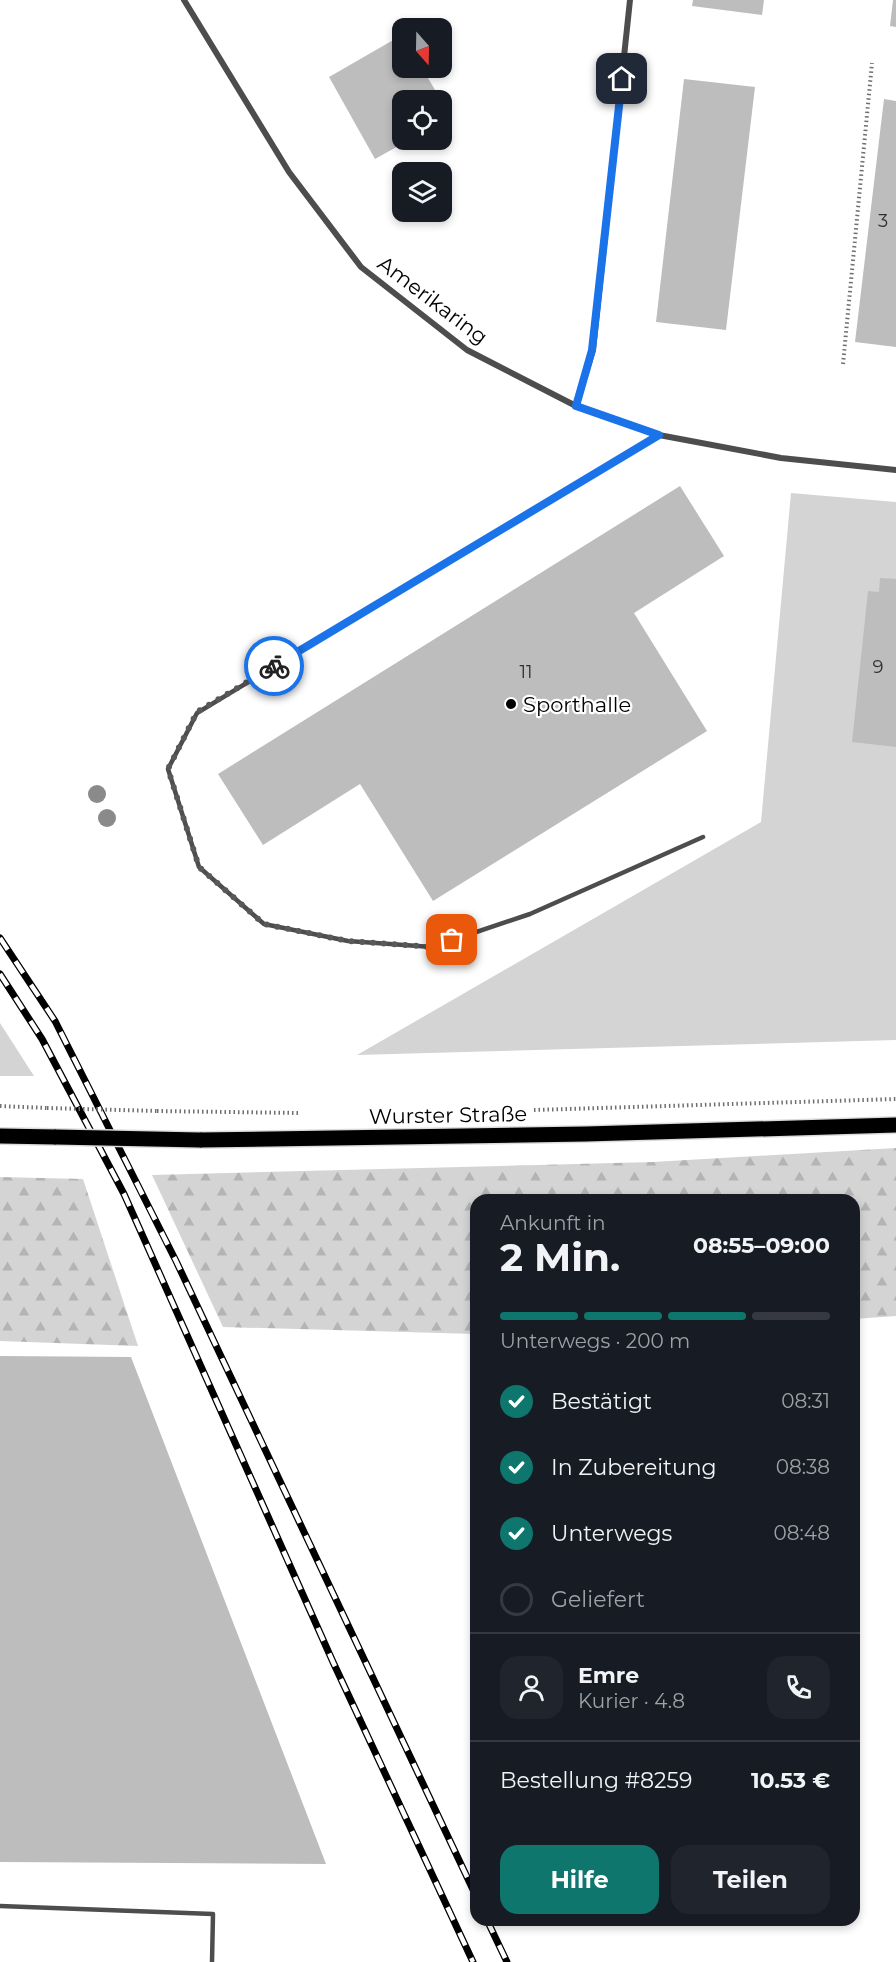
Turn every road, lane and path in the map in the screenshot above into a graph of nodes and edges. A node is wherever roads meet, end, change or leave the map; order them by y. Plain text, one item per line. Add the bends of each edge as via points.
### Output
1 (184, 0) edge
2 (630, 0) edge
3 (872, 63) dead end
4 (843, 364) dead end
5 (576, 406) junction
6 (659, 435) junction
7 (896, 470) edge
8 (703, 837) dead end
9 (896, 1099) edge
10 (0, 1106) edge
11 (523, 1110) dead end
12 (309, 1114) dead end
13 (896, 1125) edge
14 (0, 1136) edge
15 (0, 1906) edge
16 (212, 1962) edge

1 - 5 street, Amerikaring via 289,172 361,267 467,350
2 - 5 street via 592,350
3 - 4 path
5 - 6 street, Amerikaring
6 - 7 street, Amerikaring via 781,458
6 - 8 lane via 197,712 168,769 199,867 264,924 348,941 432,947 530,914
9 - 11 path
10 - 12 path, bridge
13 - 14 main road, Wurster Straße, bridge via 200,1140
15 - 16 lane via 213,1914

